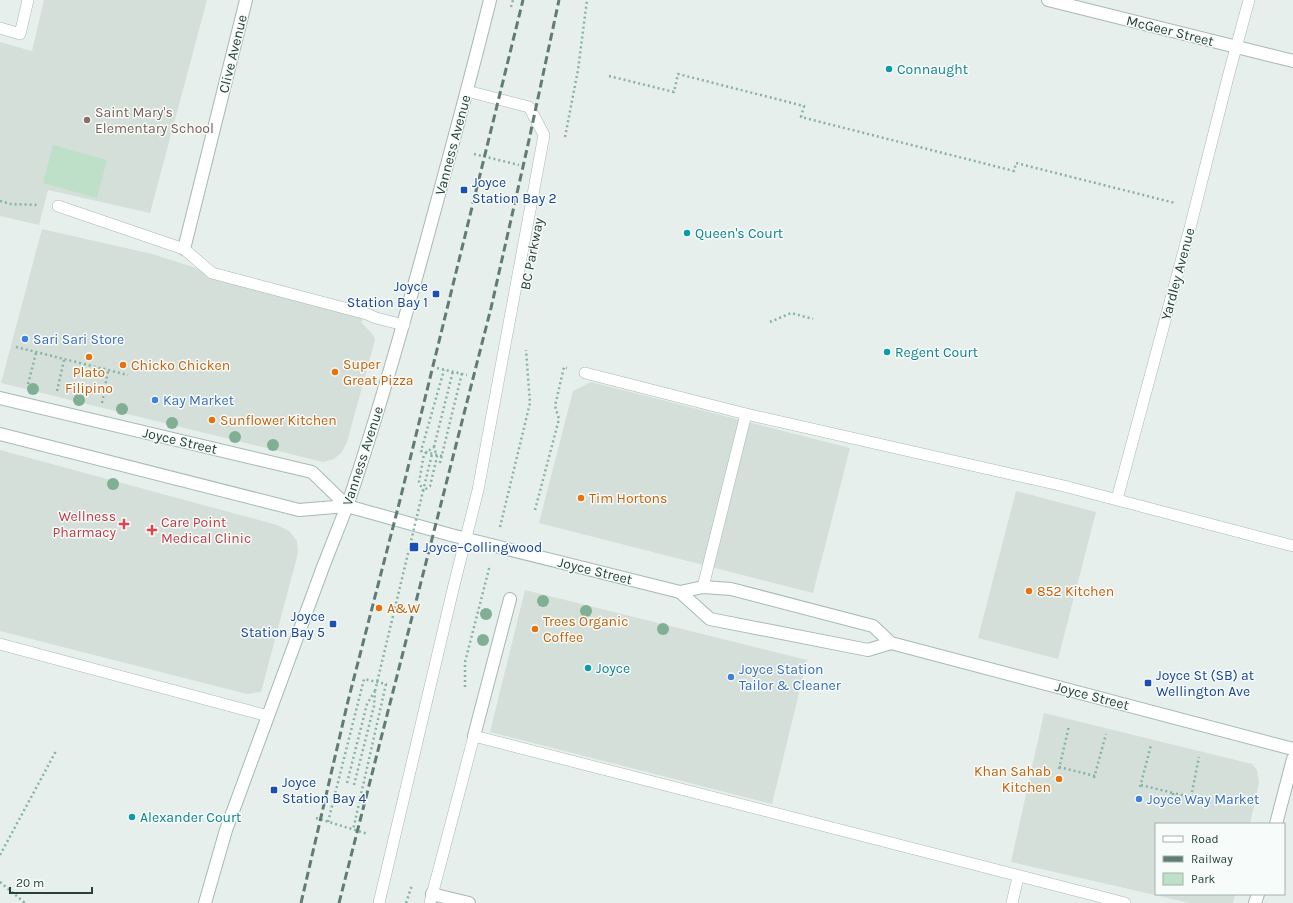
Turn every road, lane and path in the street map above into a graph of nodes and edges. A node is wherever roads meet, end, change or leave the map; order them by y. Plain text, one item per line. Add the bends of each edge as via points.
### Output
1 (28, 0) edge
2 (246, 0) edge
3 (490, 0) edge
4 (587, 0) edge
5 (1048, 0) edge
6 (1249, 0) edge
7 (0, 28) edge
8 (1237, 47) junction
9 (1293, 61) edge
10 (609, 76) dead end
11 (467, 91) junction
12 (565, 138) dead end
13 (474, 154) dead end
14 (522, 165) dead end
15 (0, 201) edge
16 (58, 206) joint
17 (1196, 208) junction
18 (184, 249) junction
19 (814, 319) dead end
20 (770, 322) dead end
21 (404, 325) junction
22 (525, 346) dead end
23 (16, 347) dead end
24 (36, 353) junction
25 (64, 360) junction
26 (437, 368) dead end
27 (444, 370) junction
28 (108, 371) junction
29 (453, 371) junction
30 (462, 373) junction
31 (585, 373) joint
32 (128, 375) dead end
33 (467, 375) dead end
34 (28, 385) dead end
35 (57, 392) dead end
36 (0, 398) edge
37 (102, 403) dead end
38 (746, 414) junction
39 (0, 434) edge
40 (434, 447) junction
41 (432, 454) junction
42 (442, 456) junction
43 (440, 463) dead end
44 (423, 492) junction
45 (1117, 499) junction
46 (347, 506) junction
47 (535, 510) dead end
48 (504, 511) dead end
49 (465, 538) junction
50 (1293, 546) edge
51 (486, 581) dead end
52 (703, 587) junction
53 (680, 592) junction
54 (510, 599) dead end
55 (480, 604) dead end
56 (891, 643) junction
57 (0, 644) edge
58 (377, 681) junction
59 (375, 692) junction
60 (268, 716) junction
61 (1069, 726) dead end
62 (1106, 734) dead end
63 (474, 736) junction
64 (1151, 745) dead end
65 (1293, 749) edge
66 (56, 751) dead end
67 (1199, 757) dead end
68 (1293, 759) edge
69 (347, 783) dead end
70 (354, 785) dead end
71 (1191, 797) junction
72 (1209, 804) dead end
73 (316, 818) dead end
74 (328, 822) junction
75 (1276, 823) edge
76 (353, 830) junction
77 (368, 834) dead end
78 (0, 855) edge
79 (1018, 877) junction
80 (0, 882) edge
81 (431, 898) edge
82 (25, 903) edge
83 (205, 903) edge
84 (379, 903) edge
85 (469, 903) edge
86 (1012, 903) edge
87 (1125, 903) edge

1 - 7 lane via 20,34
2 - 18 main road, Clive Avenue
3 - 11 main road, Vanness Avenue
4 - 12 path via 578,70
5 - 8 main road, McGeer Street
6 - 8 lane, Yardley Avenue
8 - 9 main road, McGeer Street
8 - 17 lane, Yardley Avenue
10 - 17 path via 674,92 678,74 804,106 801,117 1014,171 1016,163
11 - 21 main road, Vanness Avenue
11 - 49 lane via 529,107 544,135 478,490
13 - 14 path
15 - 16 path via 11,204
16 - 18 lane
17 - 45 lane, Yardley Avenue
18 - 21 lane via 212,273
19 - 20 path via 792,313
21 - 46 main road, Vanness Avenue
22 - 48 path via 530,403
23 - 24 path
24 - 25 path
24 - 34 path
25 - 28 path
25 - 35 path
26 - 27 path
27 - 29 path
27 - 41 path via 421,451
28 - 32 path
28 - 37 path
29 - 30 path
29 - 40 path
30 - 33 path
30 - 42 path
31 - 38 lane
31 - 47 path via 564,367 555,406 559,419
36 - 46 main road, Joyce Street via 312,472
38 - 45 lane
38 - 52 lane
39 - 46 main road, Joyce Street via 299,510
40 - 44 path, bridge via 437,457 430,486
40 - 44 path, bridge via 424,454 419,482
41 - 42 path
41 - 44 path
42 - 43 path
44 - 58 path, bridge
45 - 50 lane
46 - 49 main road, Joyce Street
46 - 60 main road, Vanness Avenue
49 - 53 main road, Joyce Street
49 - 84 lane
51 - 55 path
52 - 53 main road, Joyce Street
52 - 56 main road, Joyce Street via 732,590 873,626
53 - 56 main road, Joyce Street via 710,619 868,650
54 - 63 main road
56 - 65 main road, Joyce Street
57 - 60 lane
58 - 59 path, bridge
58 - 74 path via 364,679
58 - 76 path via 386,684
59 - 69 path via 367,704
59 - 70 path via 374,706
60 - 83 main road, Vanness Avenue via 226,830
61 - 62 path via 1059,768 1095,777
63 - 79 lane
63 - 81 lane
64 - 71 path via 1140,786
66 - 78 path
67 - 71 path
68 - 75 main road
71 - 72 path via 1210,801
73 - 74 path
74 - 76 path
76 - 77 path
79 - 86 lane
79 - 87 lane
80 - 82 path
81 - 85 main road

